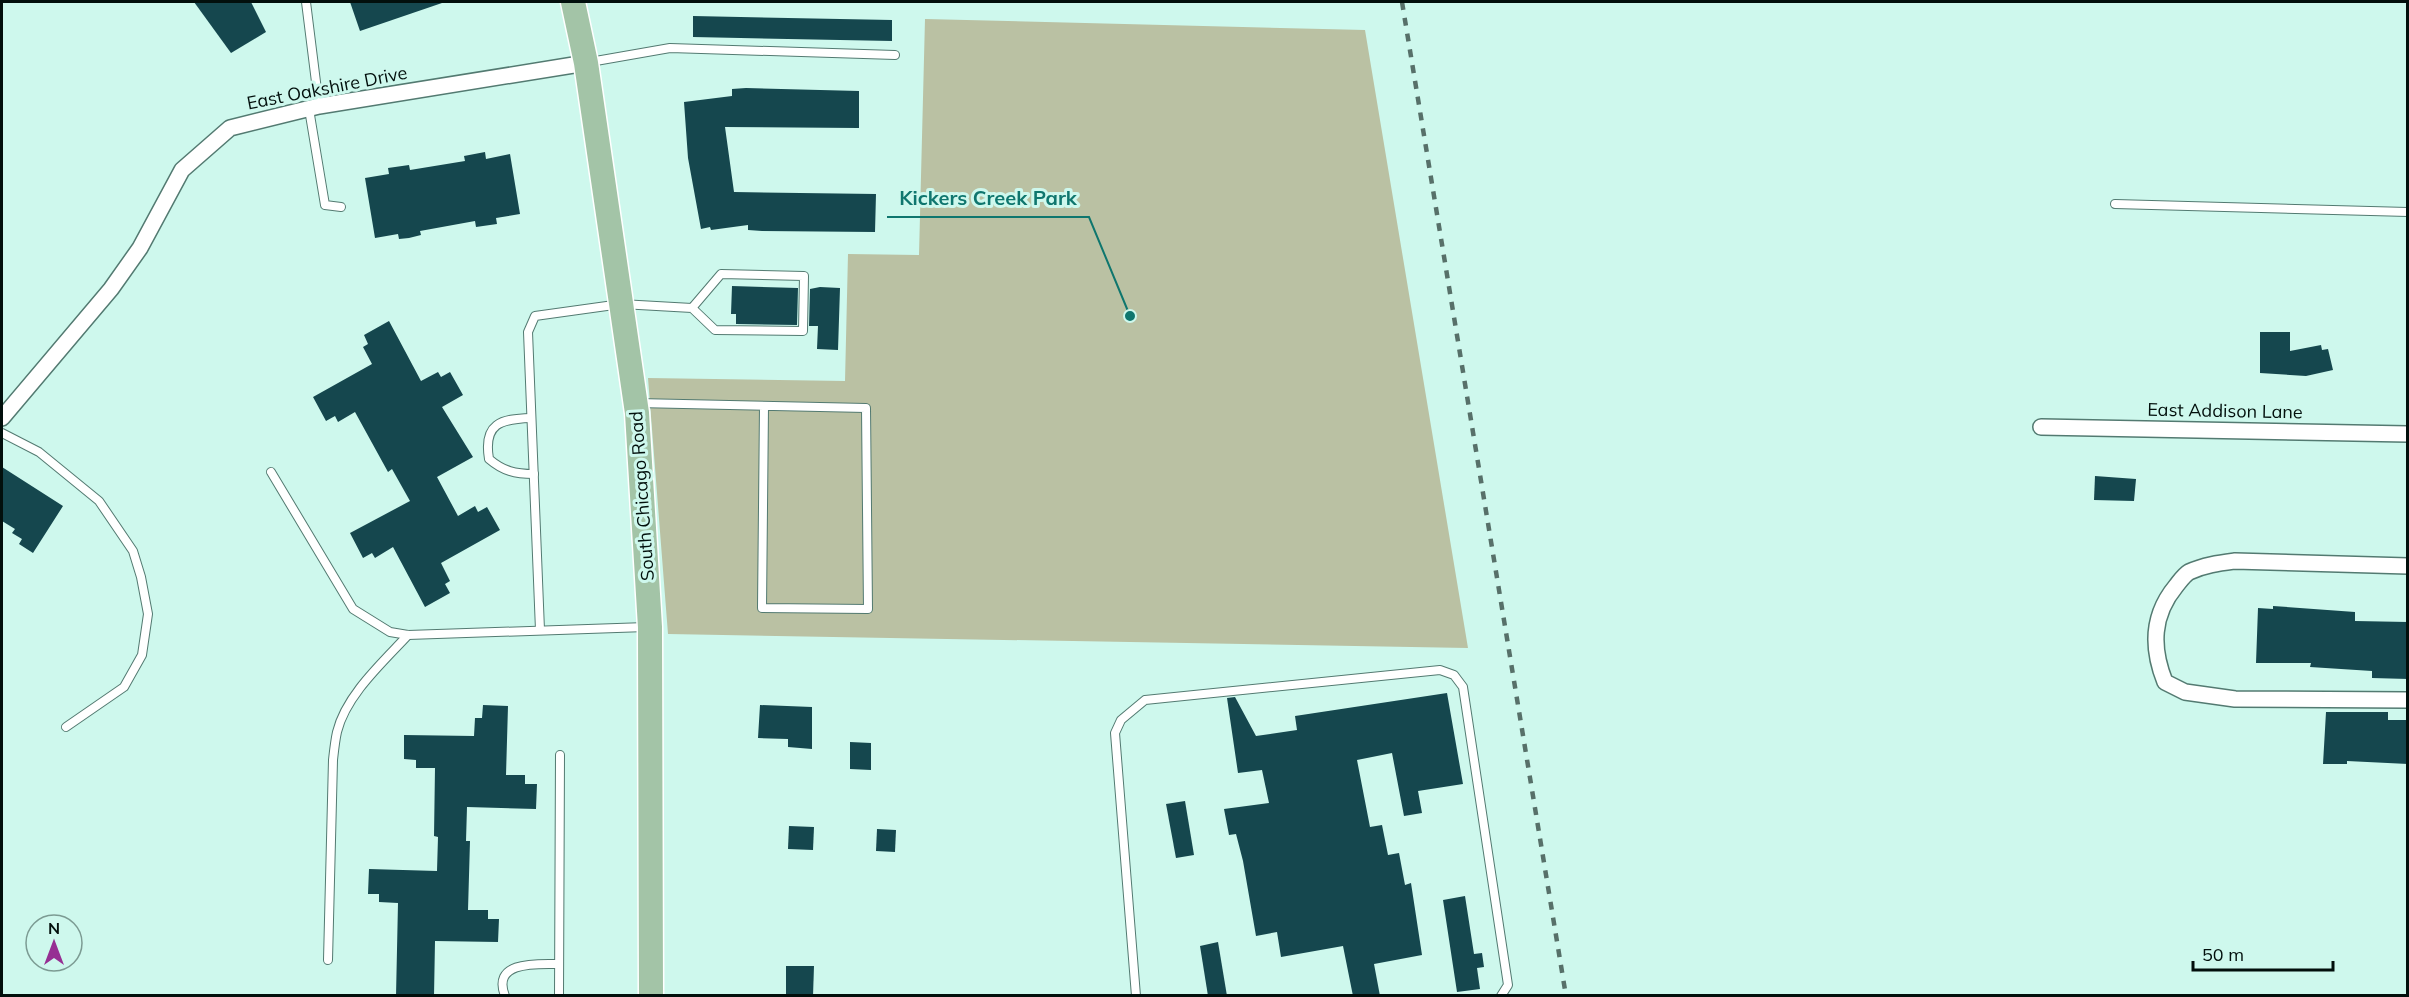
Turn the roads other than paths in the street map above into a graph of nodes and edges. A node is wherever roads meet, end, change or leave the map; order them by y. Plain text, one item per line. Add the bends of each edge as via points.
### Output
1 (306, 2) edge
2 (573, 2) edge
3 (895, 55) dead end
4 (586, 63) junction
5 (314, 107) junction
6 (2115, 204) dead end
7 (341, 207) dead end
8 (2408, 212) edge
9 (621, 304) junction
10 (692, 308) junction
11 (636, 403) junction
12 (764, 406) junction
13 (2, 418) edge
14 (531, 418) junction
15 (2041, 427) dead end
16 (2, 433) edge
17 (2408, 434) edge
18 (272, 472) dead end
19 (534, 474) junction
20 (2408, 566) edge
21 (650, 627) junction
22 (540, 630) junction
23 (408, 635) junction
24 (2408, 700) edge
25 (66, 727) dead end
26 (560, 755) dead end
27 (328, 960) dead end
28 (559, 964) junction
29 (505, 996) edge
30 (559, 996) edge
31 (651, 996) edge
32 (1136, 996) edge
33 (1502, 996) edge

1 - 5 lane
2 - 4 main road, South Chicago Road
3 - 4 lane via 670,48
4 - 5 street, East Oakshire Drive
4 - 9 main road, South Chicago Road
5 - 7 lane via 325,205
5 - 13 street, East Oakshire Drive via 231,128 182,170 140,248 111,289
6 - 8 lane
9 - 10 lane
9 - 11 main road, South Chicago Road
9 - 14 lane via 535,316 528,332
10 - 10 lane via 721,274 804,276 803,331 715,330
11 - 12 lane
11 - 21 main road, South Chicago Road
12 - 12 lane via 866,408 868,609 762,608
14 - 19 lane
14 - 19 lane via 506,419 494,427 486,444 489,459 501,469
15 - 17 street, East Addison Lane
16 - 25 lane via 39,452 99,501 133,551 141,577 148,614 142,655 124,687
18 - 23 lane via 353,609 390,632
19 - 22 lane
20 - 24 street via 2235,561 2209,565 2187,573 2162,603 2155,639 2157,663 2165,682 2185,692 2235,699
21 - 22 lane
21 - 31 main road, South Chicago Road
22 - 23 lane
23 - 27 lane via 351,703 337,730
26 - 28 lane
28 - 29 lane via 519,965 510,970 504,980
28 - 30 lane
32 - 33 lane via 1115,733 1121,720 1145,700 1440,670 1454,675 1463,687 1508,986

